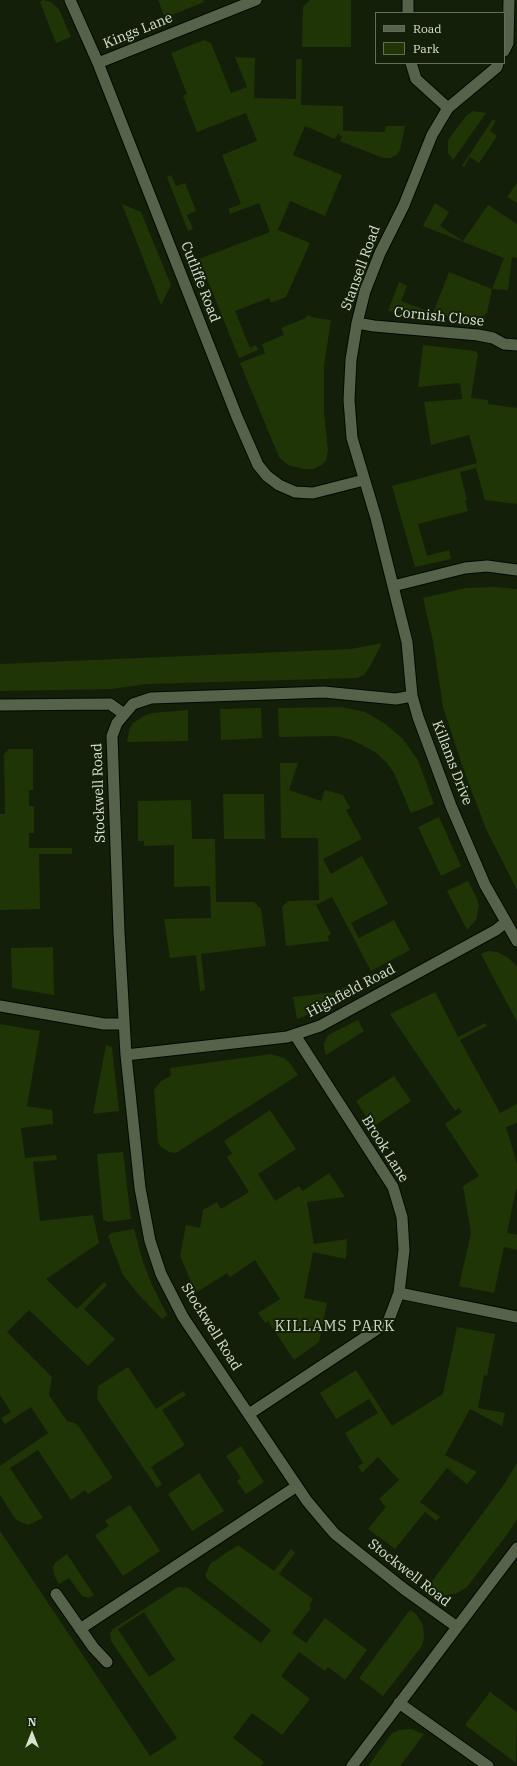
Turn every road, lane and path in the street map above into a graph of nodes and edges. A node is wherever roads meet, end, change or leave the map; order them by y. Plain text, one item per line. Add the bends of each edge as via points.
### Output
1 (70, 0) edge
2 (256, 0) edge
3 (408, 0) edge
4 (509, 0) edge
5 (408, 12) edge
6 (505, 49) edge
7 (98, 63) junction
8 (411, 64) edge
9 (498, 64) edge
10 (448, 108) junction
11 (356, 323) junction
12 (517, 345) edge
13 (364, 480) junction
14 (517, 570) edge
15 (393, 586) junction
16 (412, 696) junction
17 (0, 705) edge
18 (124, 714) junction
19 (506, 922) junction
20 (517, 941) edge
21 (0, 1006) edge
22 (124, 1024) junction
23 (295, 1034) junction
24 (126, 1055) junction
25 (399, 1293) junction
26 (517, 1317) edge
27 (249, 1414) junction
28 (297, 1486) junction
29 (517, 1548) edge
30 (56, 1594) dead end
31 (457, 1627) junction
32 (80, 1629) junction
33 (107, 1662) dead end
34 (399, 1703) junction
35 (352, 1766) edge
36 (488, 1766) edge

1 - 7 street, Cutliffe Road
2 - 7 street, Kings Lane
3 - 5 street
4 - 6 street via 508,43
7 - 13 street, Cutliffe Road via 237,417 258,464 267,476 295,492 313,493
8 - 10 street via 416,79
9 - 10 street, Stansell Road
10 - 11 street, Stansell Road via 432,135 404,205 380,253
11 - 12 street, Cornish Close via 478,335 494,338 504,344
11 - 13 street, Stansell Road via 349,400 352,438
13 - 15 street, Stansell Road
14 - 15 street via 487,566 466,568
15 - 16 street, Killams Drive via 407,642
16 - 18 street, Stockwell Road via 396,699 324,692 151,698 133,704
16 - 19 street, Killams Drive via 452,806 485,885
17 - 18 street via 110,704
18 - 22 street, Stockwell Road via 112,736
19 - 20 street, Killams Drive
19 - 23 street, Highfield Road via 496,930 320,1026
21 - 22 street via 104,1024
22 - 24 street, Stockwell Road
23 - 24 street, Highfield Road
23 - 25 street, Brook Lane via 393,1187 402,1218 404,1250
24 - 27 street, Stockwell Road via 140,1188 146,1223 161,1274 179,1310
25 - 26 street
25 - 27 street, Brook Lane via 388,1322
27 - 28 street, Stockwell Road
28 - 31 street, Stockwell Road via 335,1534
28 - 32 street
29 - 31 street
30 - 32 street
31 - 34 street
32 - 33 street via 92,1647
34 - 35 street
34 - 36 street

